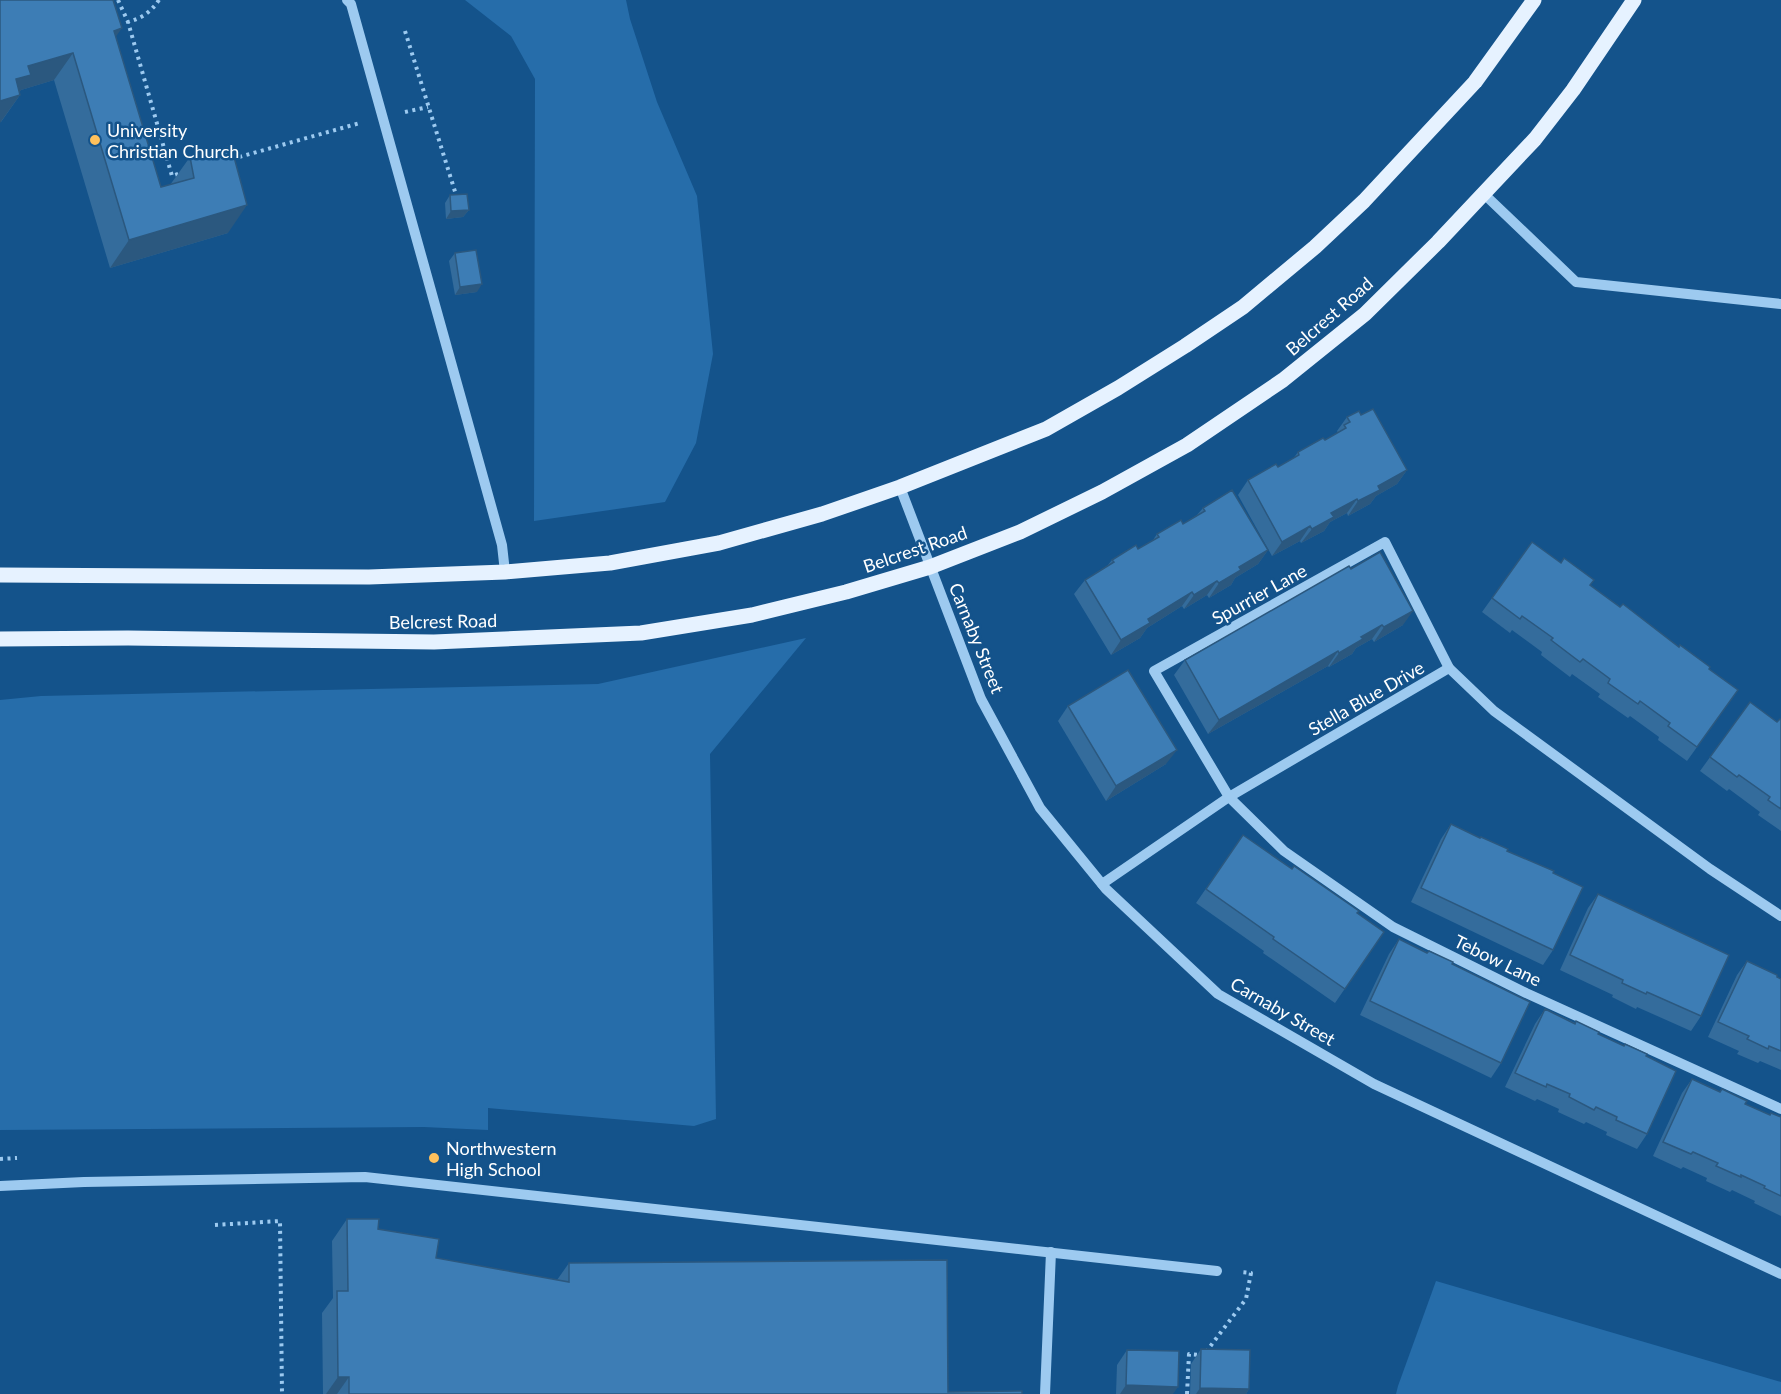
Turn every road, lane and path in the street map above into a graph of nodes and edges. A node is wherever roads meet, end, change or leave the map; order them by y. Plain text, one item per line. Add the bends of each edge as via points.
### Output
1 (118, 0) edge
2 (159, 0) edge
3 (347, 0) edge
4 (1534, 0) edge
5 (1634, 0) edge
6 (128, 22) junction
7 (405, 31) dead end
8 (428, 107) junction
9 (383, 117) junction
10 (227, 160) edge
11 (183, 173) dead end
12 (1484, 194) junction
13 (458, 202) edge
14 (1781, 304) edge
15 (900, 487) junction
16 (930, 567) junction
17 (505, 572) junction
18 (0, 575) edge
19 (2, 639) edge
20 (1449, 668) junction
21 (1229, 797) junction
22 (1102, 884) junction
23 (1781, 916) edge
24 (1781, 1109) edge
25 (0, 1186) edge
26 (215, 1225) dead end
27 (1051, 1252) junction
28 (1217, 1270) joint
29 (1781, 1274) edge
30 (282, 1394) edge
31 (1046, 1394) edge
32 (1187, 1394) edge

1 - 6 path
2 - 6 path via 141,18
3 - 9 street
4 - 15 main road via 1475,82 1379,186 1315,247 1243,307 1118,388 1046,429
5 - 12 main road, Belcrest Road via 1573,90
6 - 11 path via 172,176
7 - 8 path
8 - 9 path
8 - 13 path
9 - 10 path
9 - 17 street via 502,545
12 - 14 street via 1576,282
12 - 16 main road, Belcrest Road via 1365,314 1283,380 1187,445 1020,532
15 - 16 street, Carnaby Street
15 - 17 main road via 719,543 610,563
16 - 19 main road, Belcrest Road via 752,615 641,633 434,642
16 - 22 street, Carnaby Street via 981,699 1034,798
17 - 18 main road via 369,577
20 - 21 street, Stella Blue Drive
20 - 21 street, Spurrier Lane via 1385,542 1154,671
20 - 23 street, Stella Blue Drive via 1494,711 1710,869
21 - 22 street, Stella Blue Drive
21 - 24 street, Tebow Lane via 1284,851 1393,927 1526,993
22 - 29 street, Carnaby Street via 1218,994 1374,1084
25 - 27 street via 365,1177
26 - 30 path via 280,1221
27 - 28 street
27 - 31 street
28 - 32 path via 1251,1273 1246,1299 1204,1355 1189,1354

